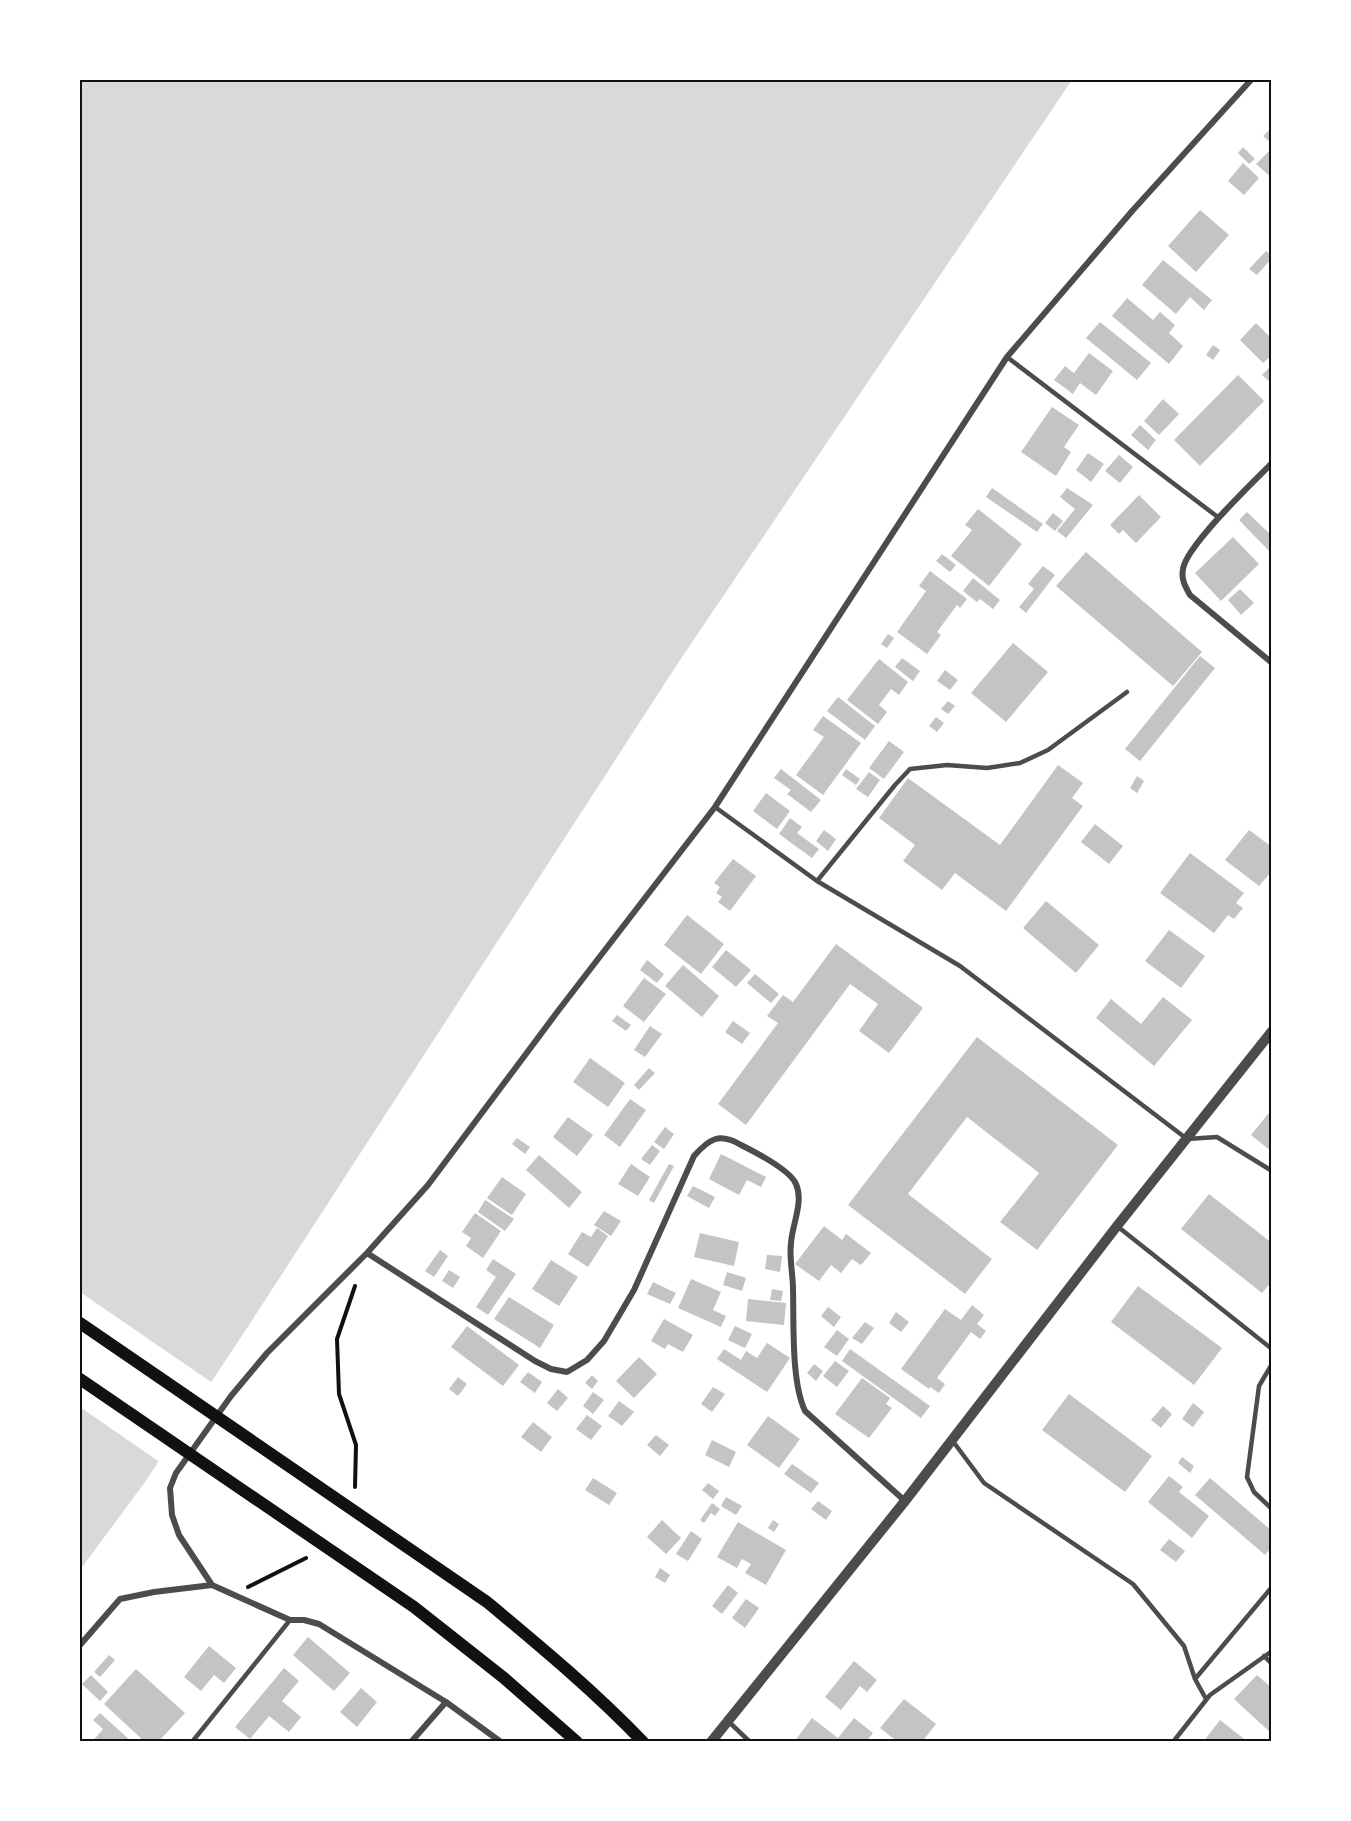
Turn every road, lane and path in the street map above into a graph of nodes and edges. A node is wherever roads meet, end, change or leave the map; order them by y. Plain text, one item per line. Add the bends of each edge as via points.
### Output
1 (1251, 80) edge
2 (1006, 357) junction
3 (1272, 463) edge
4 (1219, 518) junction
5 (1272, 663) edge
6 (1127, 692) dead end
7 (715, 807) junction
8 (817, 881) junction
9 (1272, 1031) edge
10 (1186, 1139) junction
11 (1272, 1171) edge
12 (1117, 1226) junction
13 (367, 1253) junction
14 (356, 1285) dead end
15 (80, 1323) edge
16 (1272, 1349) edge
17 (1272, 1364) edge
18 (80, 1378) edge
19 (952, 1440) junction
20 (355, 1487) dead end
21 (905, 1501) junction
22 (1272, 1509) edge
23 (306, 1558) dead end
24 (212, 1586) junction
25 (1272, 1587) edge
26 (247, 1588) dead end
27 (290, 1620) junction
28 (80, 1645) edge
29 (1272, 1651) edge
30 (1264, 1656) junction
31 (1272, 1664) edge
32 (1194, 1679) junction
33 (1206, 1699) junction
34 (446, 1702) junction
35 (728, 1721) junction
36 (192, 1742) edge
37 (411, 1742) edge
38 (501, 1742) edge
39 (577, 1742) edge
40 (643, 1742) edge
41 (711, 1742) edge
42 (750, 1742) edge
43 (1173, 1742) edge

1 - 2 street
2 - 4 lane
2 - 7 street
3 - 4 street
4 - 5 street via 1187,556 1183,583 1190,595
6 - 8 lane via 1048,750 1020,763 987,768 947,765 910,769
7 - 8 lane
7 - 13 street via 428,1185
8 - 10 lane via 960,966
9 - 10 street
10 - 11 lane via 1217,1137
10 - 12 street
12 - 16 lane
12 - 19 street
13 - 21 street via 535,1361 567,1372 587,1360 604,1341 634,1290 694,1156 707,1142 733,1140 788,1175 798,1189 790,1244 794,1346 802,1405
13 - 24 street via 267,1353 176,1473 170,1488 172,1515 179,1535
14 - 20 path via 337,1339 339,1394 356,1445
15 - 40 main road via 487,1602
17 - 22 lane via 1259,1386 1247,1477 1254,1492
18 - 39 main road via 414,1607
19 - 21 street
19 - 32 lane via 984,1483 1133,1584 1184,1646
21 - 35 street
23 - 26 path
24 - 27 street
24 - 28 street via 120,1599
25 - 32 lane
27 - 34 street via 319,1624
27 - 36 lane
29 - 30 lane
30 - 31 lane
30 - 33 lane
32 - 33 lane
33 - 43 lane
34 - 37 street
34 - 38 street
35 - 41 street
35 - 42 lane

